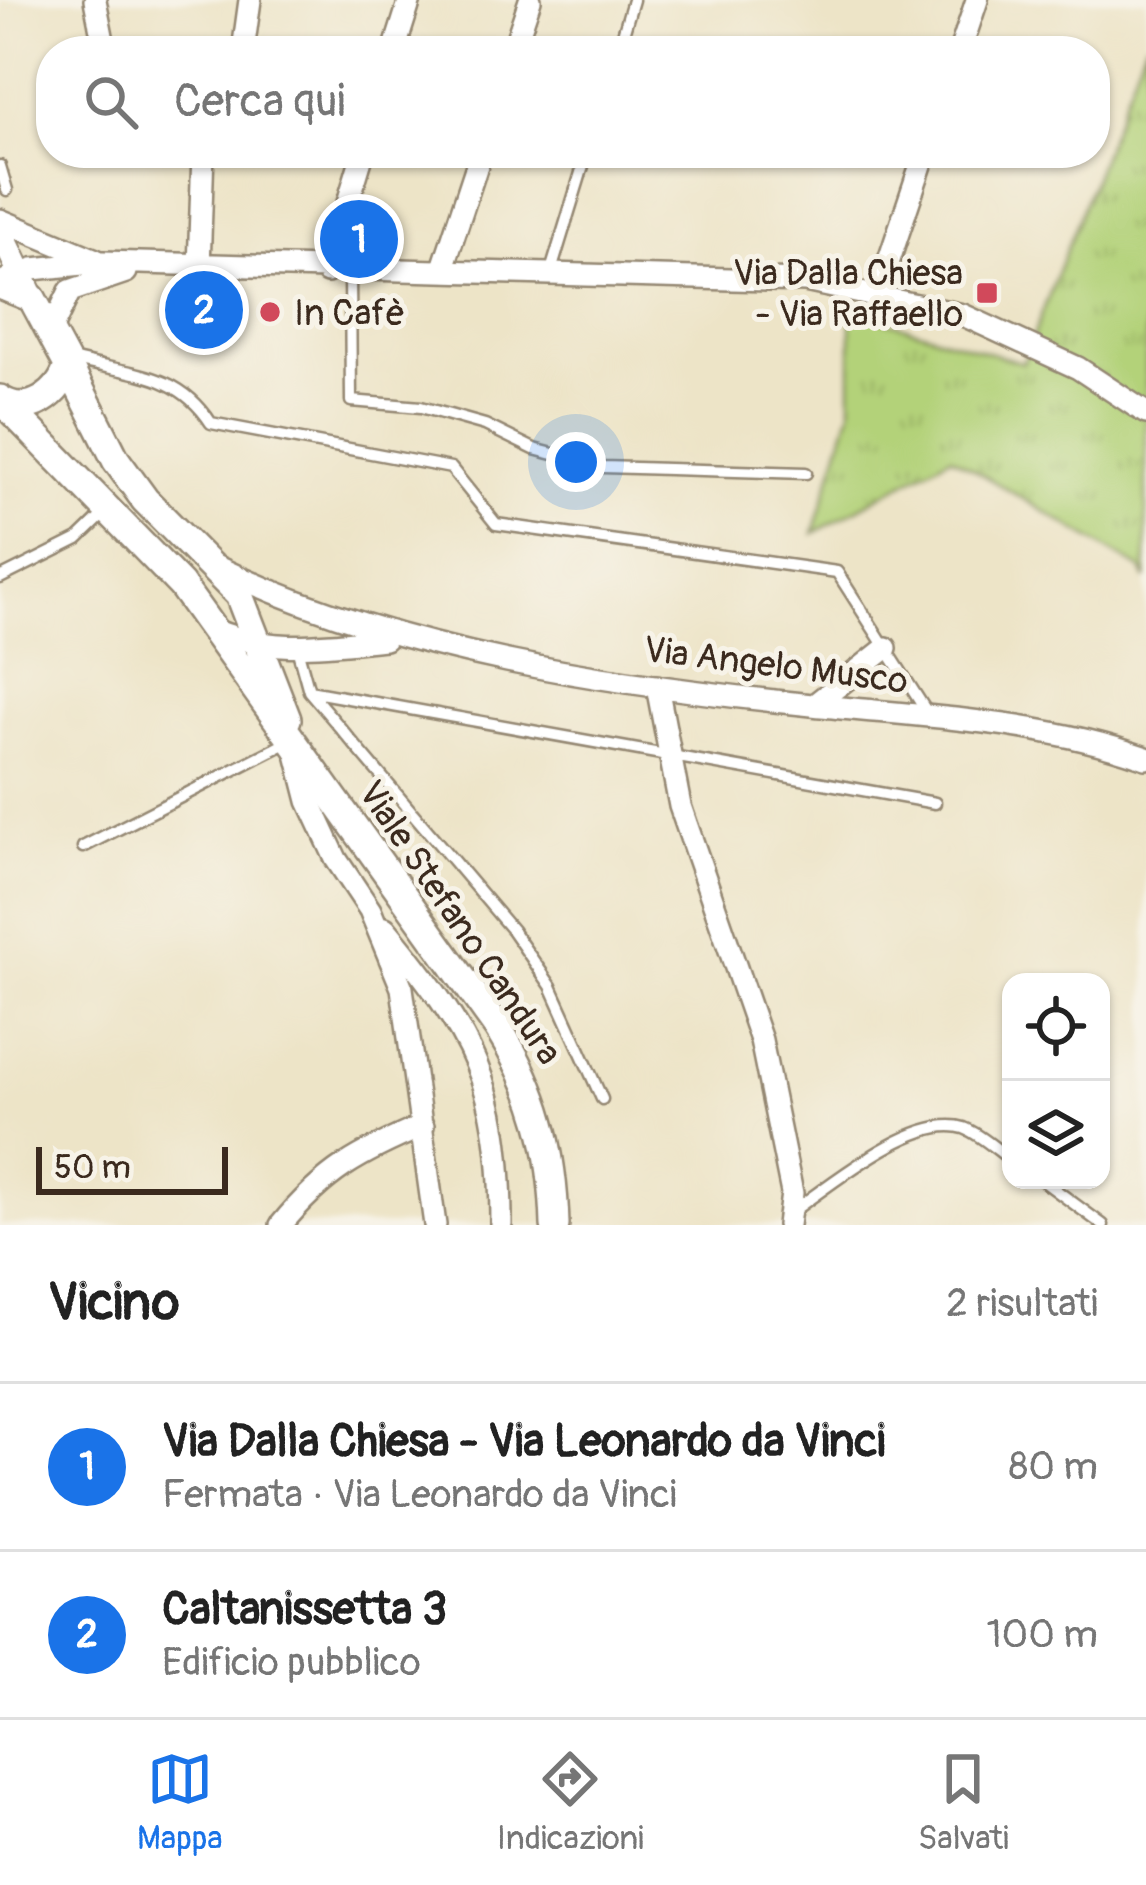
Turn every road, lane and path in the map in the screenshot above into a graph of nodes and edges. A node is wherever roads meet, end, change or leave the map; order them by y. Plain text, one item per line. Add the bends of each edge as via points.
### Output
1 (95, 0) edge
2 (250, 0) edge
3 (410, 0) edge
4 (530, 0) edge
5 (633, 0) edge
6 (977, 0) edge
7 (102, 36) edge
8 (245, 36) edge
9 (399, 36) edge
10 (518, 36) edge
11 (622, 36) edge
12 (965, 36) edge
13 (0, 166) edge
14 (202, 168) edge
15 (358, 168) edge
16 (476, 168) edge
17 (582, 168) edge
18 (921, 168) edge
19 (7, 190) dead end
20 (0, 220) edge
21 (0, 230) edge
22 (103, 262) junction
23 (167, 265) junction
24 (199, 267) junction
25 (442, 271) junction
26 (551, 271) junction
27 (326, 272) junction
28 (350, 272) junction
29 (13, 285) edge
30 (878, 293) junction
31 (52, 328) junction
32 (66, 360) junction
33 (3, 402) edge
34 (1146, 413) edge
35 (806, 473) dead end
36 (108, 510) junction
37 (214, 566) junction
38 (0, 578) edge
39 (212, 628) junction
40 (398, 638) junction
41 (262, 644) junction
42 (297, 648) junction
43 (886, 648) junction
44 (657, 686) junction
45 (309, 691) junction
46 (814, 705) junction
47 (928, 714) junction
48 (293, 740) junction
49 (1146, 758) edge
50 (672, 760) junction
51 (935, 803) dead end
52 (83, 847) dead end
53 (370, 910) junction
54 (602, 1099) dead end
55 (423, 1126) junction
56 (1002, 1154) edge
57 (1054, 1189) edge
58 (789, 1219) edge
59 (281, 1225) edge
60 (435, 1225) edge
61 (501, 1225) edge
62 (555, 1225) edge
63 (1103, 1225) edge

1 - 7 street
2 - 8 street
3 - 9 street
4 - 10 street
5 - 11 lane
6 - 12 street
13 - 19 lane
14 - 24 street
15 - 27 street
16 - 25 street
17 - 26 lane
18 - 30 street
20 - 22 street
21 - 29 street
22 - 23 street
22 - 29 street
23 - 24 street
23 - 31 street via 84,282 61,302
24 - 27 street
25 - 26 street
25 - 28 street
26 - 30 street via 750,276
27 - 28 street
28 - 35 lane via 351,401 422,406 603,467
29 - 31 main road, Viale Stefano Candura
30 - 34 street via 963,315 1078,368
31 - 32 main road, Viale Stefano Candura
32 - 33 main road via 61,385 45,400
32 - 37 main road, Viale Stefano Candura via 116,460
32 - 43 lane via 160,379 194,396 212,423 451,468 496,524 838,572
33 - 36 main road, Viale Stefano Candura
36 - 38 lane via 77,539
36 - 39 main road, Viale Stefano Candura
37 - 40 street
37 - 41 main road, Viale Stefano Candura via 239,595
39 - 41 street
39 - 48 main road, Viale Stefano Candura
40 - 42 street
40 - 44 street, Via Angelo Musco
41 - 42 street
41 - 48 main road, Viale Stefano Candura
42 - 45 lane
43 - 46 street
43 - 47 lane
44 - 46 street, Via Angelo Musco
44 - 50 street
45 - 50 lane
45 - 54 lane via 512,930 550,986
46 - 47 street, Via Angelo Musco
47 - 49 street, Via Angelo Musco via 1038,730
48 - 52 lane
48 - 53 street via 309,801
48 - 62 main road, Viale Stefano Candura via 522,1066 550,1145
50 - 51 lane
50 - 58 street via 680,806 761,1040 792,1192
53 - 55 street via 402,988
53 - 61 street via 444,1000 482,1069
55 - 59 street via 365,1150 314,1184
55 - 60 street
56 - 58 lane via 964,1129 932,1126 884,1150
57 - 63 lane

